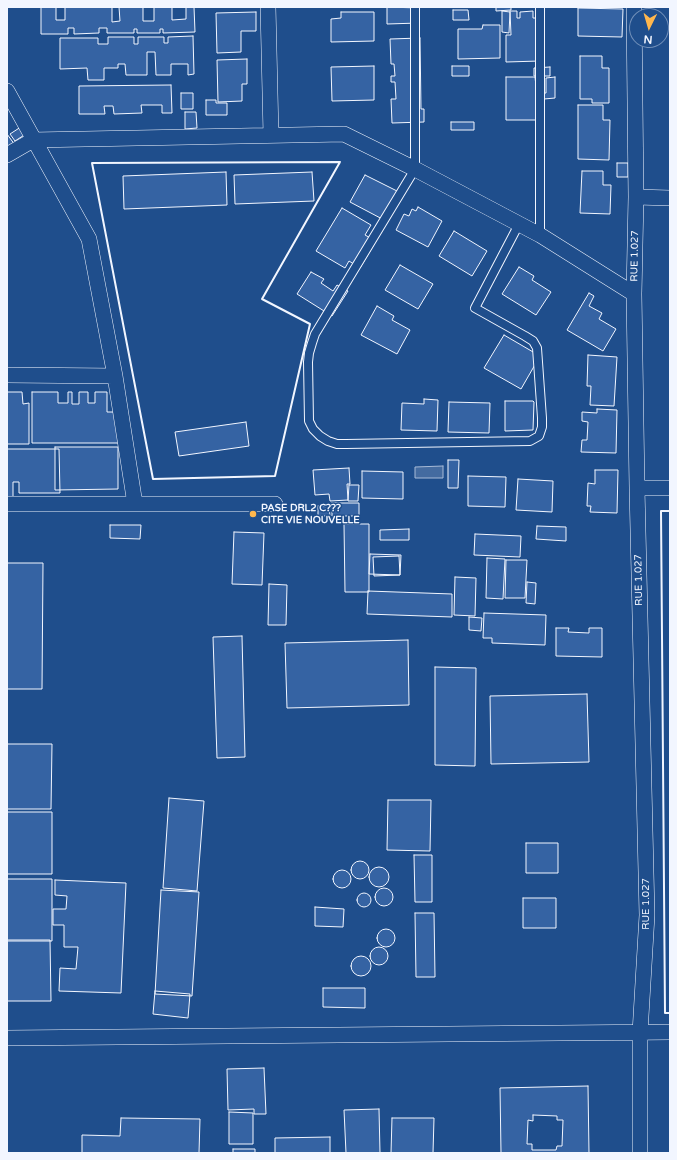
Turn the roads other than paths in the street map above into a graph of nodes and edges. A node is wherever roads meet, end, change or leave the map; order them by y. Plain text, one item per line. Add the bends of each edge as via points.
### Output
1 (268, 7) edge
2 (415, 7) edge
3 (540, 7) edge
4 (634, 7) edge
5 (7, 91) edge
6 (270, 136) junction
7 (33, 140) junction
8 (7, 155) edge
9 (415, 169) junction
10 (636, 197) junction
11 (670, 198) edge
12 (519, 224) junction
13 (540, 235) junction
14 (634, 294) junction
15 (7, 375) edge
16 (115, 376) junction
17 (637, 488) junction
18 (670, 488) edge
19 (7, 504) edge
20 (135, 504) junction
21 (275, 504) dead end
22 (670, 1032) edge
23 (640, 1033) junction
24 (7, 1038) edge
25 (640, 1153) edge

1 - 6 street
2 - 9 lane
3 - 13 lane
4 - 10 street, RUE 1.027
5 - 7 street
6 - 7 street
6 - 9 street via 344,134
7 - 8 street
7 - 16 street via 89,239
9 - 12 street
9 - 12 lane via 315,334 312,343 308,362 309,421 313,430 328,441 337,444 530,441 539,436 542,418 537,348 533,341 475,308
10 - 11 street
10 - 14 street, RUE 1.027
12 - 13 street
13 - 14 street
14 - 17 street, RUE 1.027
15 - 16 street
16 - 20 street
17 - 18 street
17 - 23 street, RUE 1.027 via 647,915
19 - 20 street
20 - 21 street
22 - 23 street
23 - 24 street
23 - 25 street, RUE 1.027

